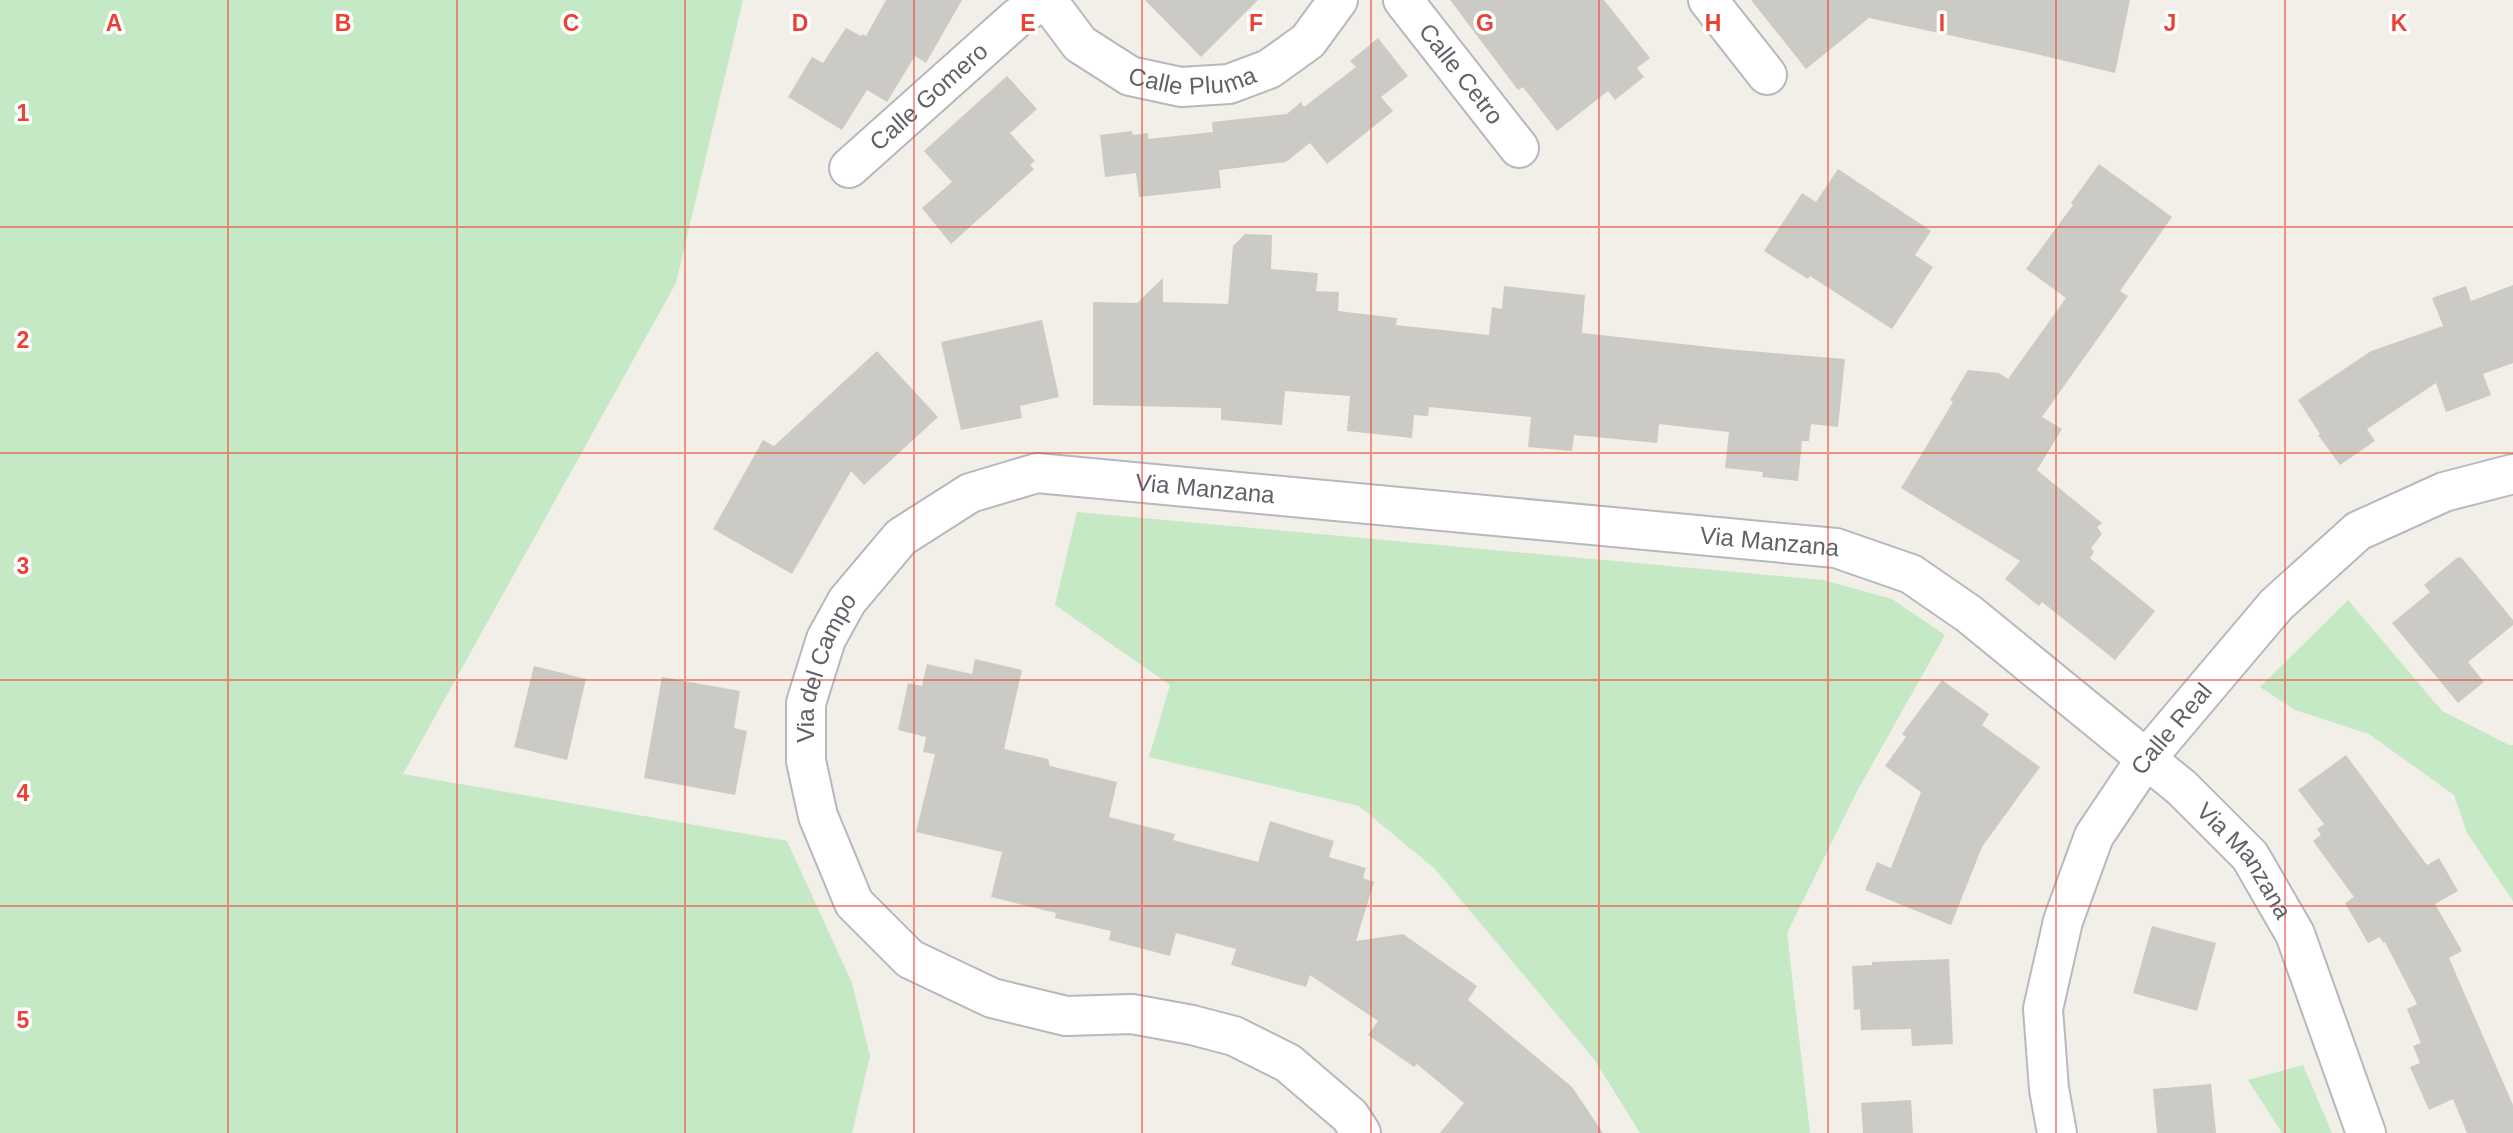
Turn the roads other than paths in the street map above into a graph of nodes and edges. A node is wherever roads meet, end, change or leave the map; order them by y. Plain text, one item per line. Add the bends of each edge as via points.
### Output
1 (1045, 0) edge
2 (1338, 0) edge
3 (1404, 0) edge
4 (1708, 0) edge
5 (1767, 75) dead end
6 (1519, 148) dead end
7 (849, 168) dead end
8 (2513, 474) edge
9 (901, 537) joint
10 (2145, 760) junction
11 (1361, 1133) edge
12 (2057, 1133) edge
13 (2366, 1133) edge

1 - 2 street, Calle Pluma via 1080,44 1130,76 1181,88 1229,84 1269,69 1308,41
1 - 7 street, Calle Gomero via 1017,18
3 - 6 street, Calle Cetro
4 - 5 street
8 - 10 street, Calle Real via 2444,492 2358,531 2276,605
9 - 10 street, Via Manzana via 970,493 1037,473 1836,548 1911,574 1969,614
9 - 11 street, Via del Campo via 847,601 826,639 806,703 806,761 818,816 853,903 910,959 992,998 1066,1016 1132,1014 1234,1036 1288,1063 1349,1116
10 - 12 street, Calle Real via 2094,836 2063,921 2043,1009
10 - 13 street, Via Manzana via 2182,788 2250,856 2295,934

